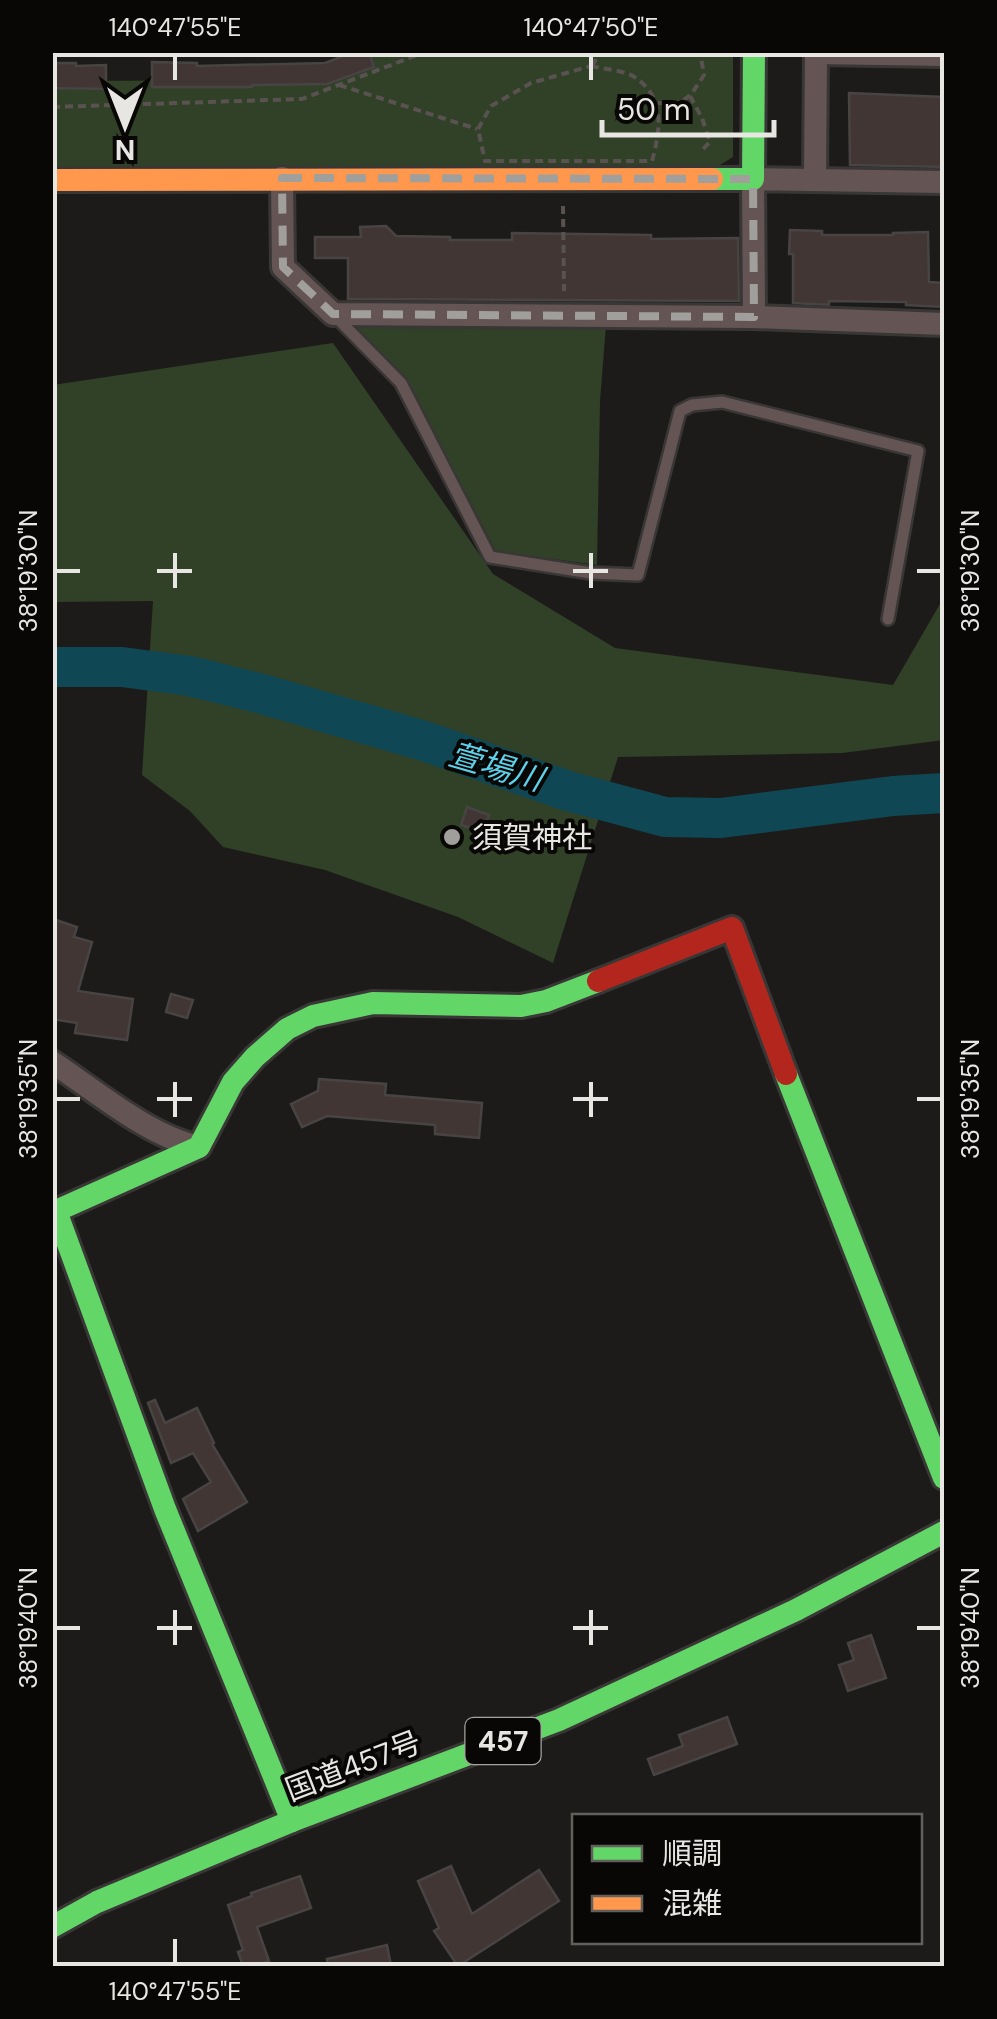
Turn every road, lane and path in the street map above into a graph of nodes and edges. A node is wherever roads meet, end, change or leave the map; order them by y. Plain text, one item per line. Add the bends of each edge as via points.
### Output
1 (425, 52) edge
2 (600, 52) edge
3 (700, 52) edge
4 (754, 52) edge
5 (944, 55) edge
6 (592, 66) junction
7 (338, 85) junction
8 (690, 96) junction
9 (658, 103) junction
10 (52, 107) edge
11 (478, 130) junction
12 (697, 156) dead end
13 (667, 159) dead end
14 (652, 160) junction
15 (282, 178) junction
16 (563, 178) junction
17 (753, 179) junction
18 (815, 179) junction
19 (52, 180) edge
20 (944, 182) edge
21 (332, 314) junction
22 (564, 316) junction
23 (754, 316) junction
24 (944, 324) edge
25 (888, 619) dead end
26 (52, 1062) edge
27 (199, 1147) junction
28 (944, 1478) edge
29 (944, 1532) edge
30 (292, 1821) junction
31 (52, 1928) edge

1 - 7 path
2 - 6 path
3 - 8 path via 704,74
4 - 17 main road
5 - 18 street via 816,52
6 - 9 path via 630,74
6 - 11 path via 531,83 491,106
7 - 10 path via 302,98
7 - 11 path
8 - 9 path
8 - 12 path via 710,142
9 - 14 path via 660,133
11 - 14 path via 485,161
13 - 14 path
15 - 16 main road
15 - 19 main road
15 - 21 street via 283,267
16 - 17 main road
16 - 22 path
17 - 18 street
17 - 23 street
18 - 20 street
21 - 22 street
21 - 25 lane via 401,383 490,557 638,574 680,411 692,405 722,402 918,451
22 - 23 street
23 - 24 street
26 - 27 street via 141,1121
27 - 28 main road via 233,1082 287,1029 313,1016 373,1003 546,1001 732,928
27 - 30 main road via 56,1211 165,1509
29 - 30 main road, 国道457号 / 457 via 796,1610 559,1720
30 - 31 main road, 国道457号 / 457 via 97,1902

